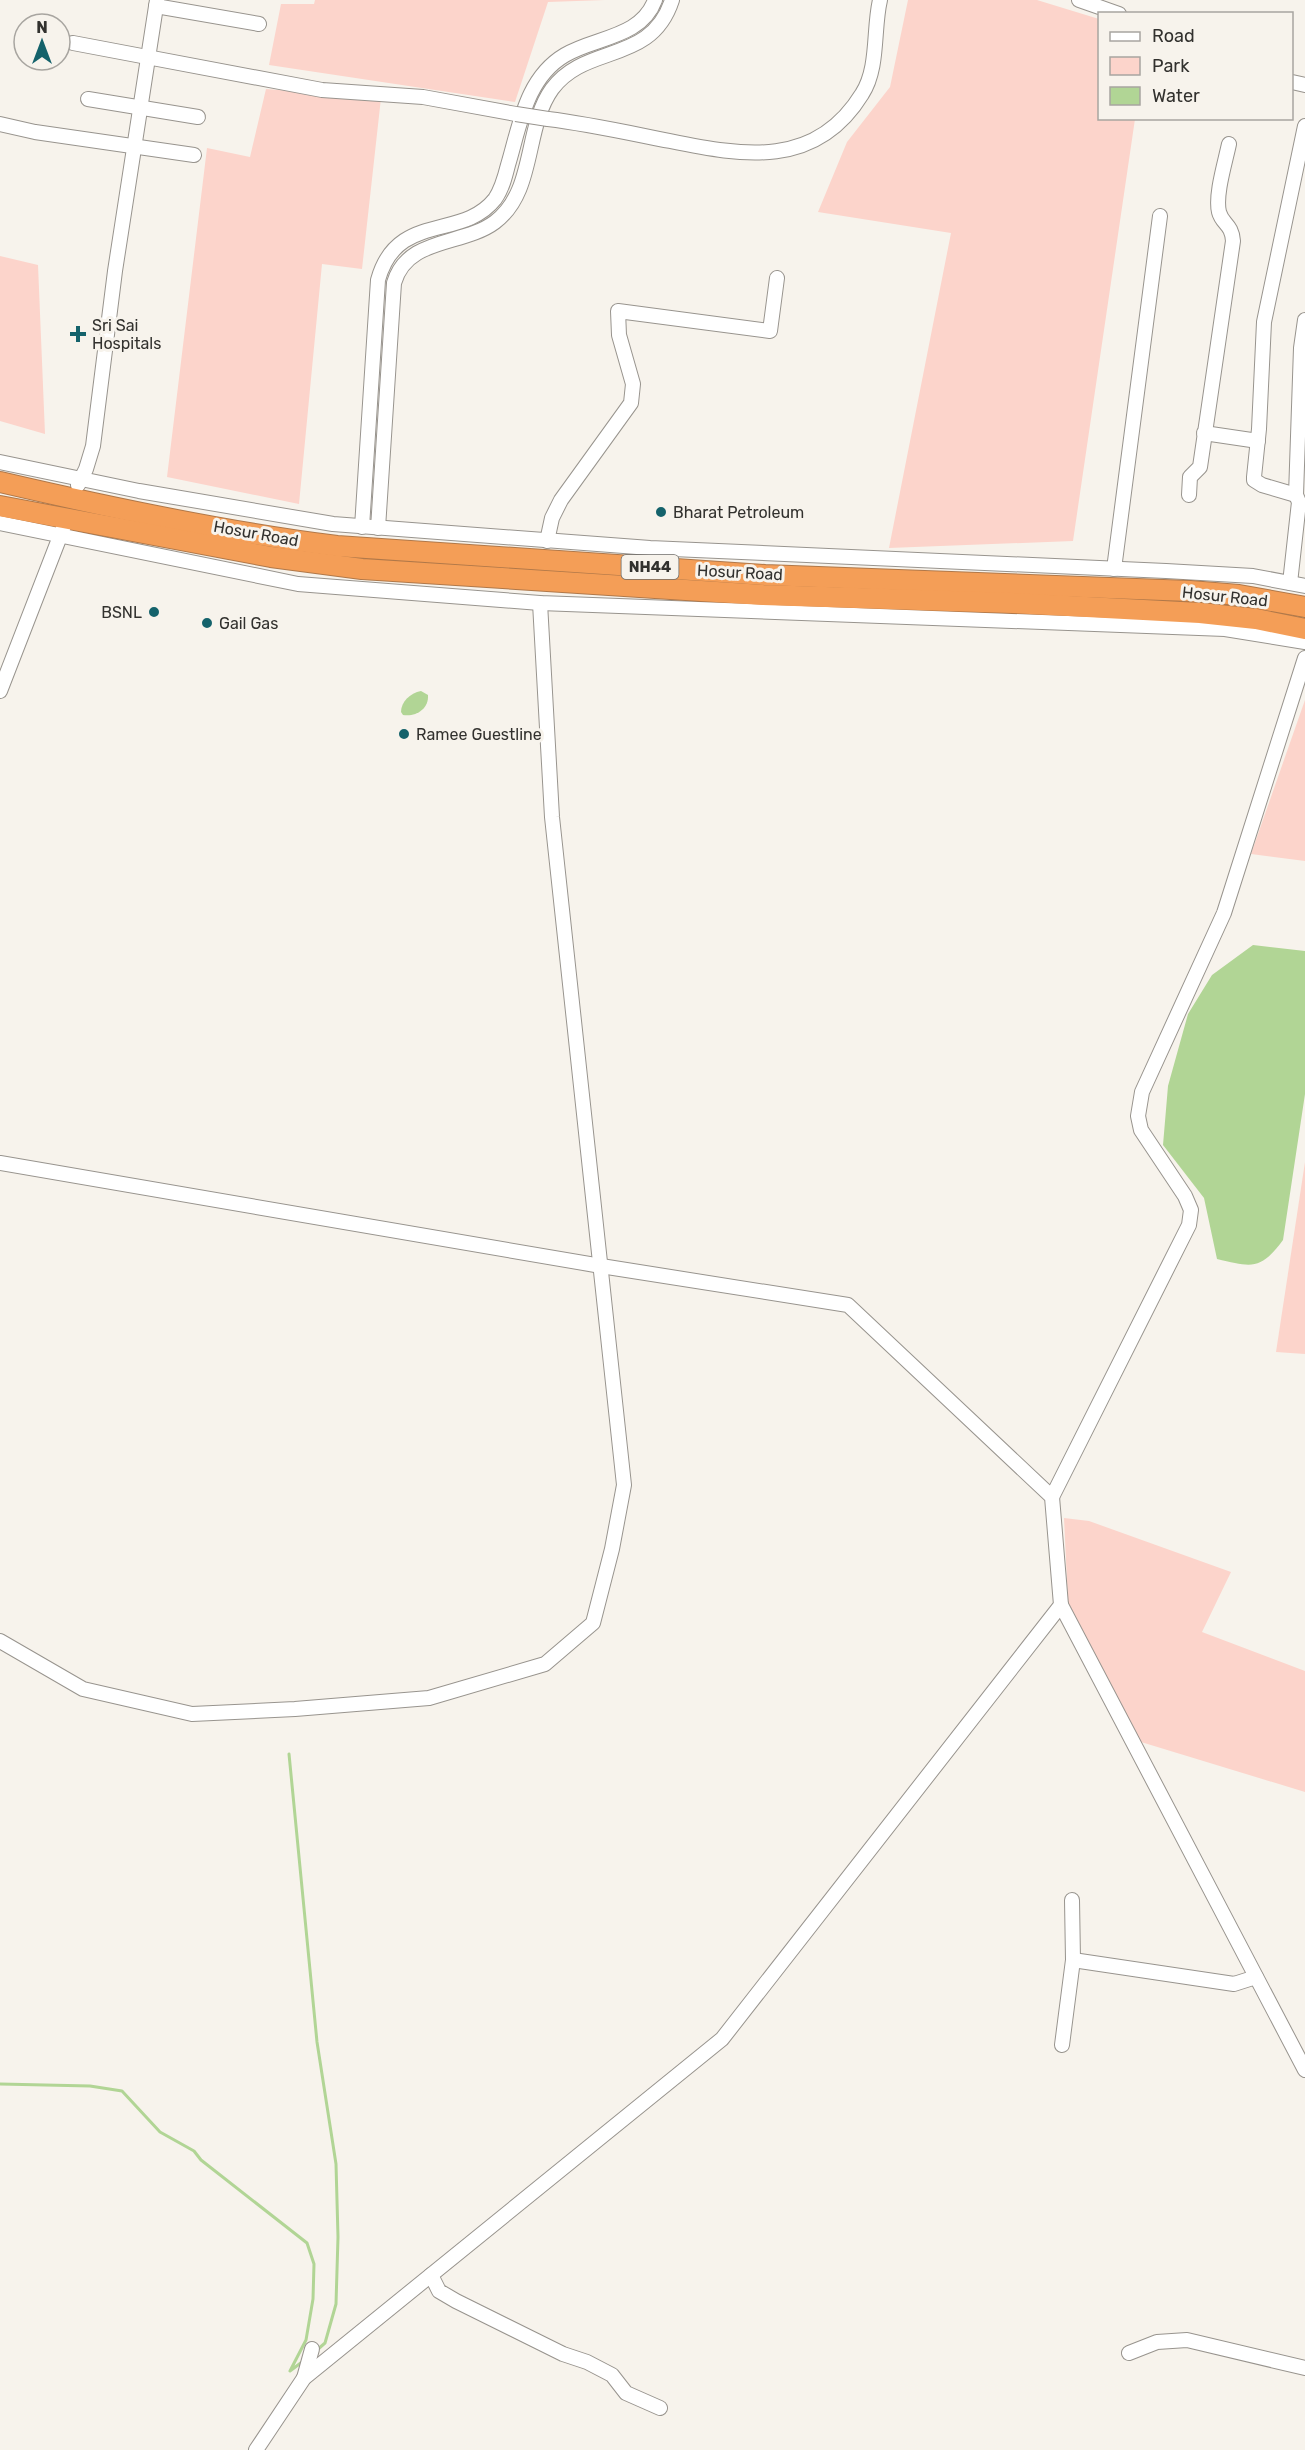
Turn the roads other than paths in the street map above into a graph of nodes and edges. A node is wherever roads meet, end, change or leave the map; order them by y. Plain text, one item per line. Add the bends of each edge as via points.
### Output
1 (655, 0) edge
2 (672, 0) edge
3 (880, 0) edge
4 (1079, 0) edge
5 (156, 3) edge
6 (1113, 12) edge
7 (260, 24) dead end
8 (73, 43) dead end
9 (148, 56) junction
10 (88, 99) dead end
11 (140, 107) junction
12 (198, 117) dead end
13 (0, 124) edge
14 (1305, 126) edge
15 (1229, 144) dead end
16 (134, 145) junction
17 (194, 155) dead end
18 (1160, 216) dead end
19 (777, 278) dead end
20 (1305, 320) edge
21 (1204, 433) junction
22 (1258, 441) junction
23 (0, 462) edge
24 (74, 478) junction
25 (0, 482) edge
26 (1189, 495) dead end
27 (1296, 495) junction
28 (73, 498) junction
29 (0, 506) edge
30 (0, 523) edge
31 (362, 526) junction
32 (64, 527) junction
33 (378, 528) junction
34 (547, 541) junction
35 (1114, 569) junction
36 (1290, 583) junction
37 (1305, 586) edge
38 (540, 603) junction
39 (1305, 607) edge
40 (1164, 619) junction
41 (1305, 629) edge
42 (1305, 642) edge
43 (1305, 658) edge
44 (0, 691) edge
45 (0, 1164) edge
46 (601, 1266) junction
47 (1052, 1497) junction
48 (1061, 1605) junction
49 (0, 1641) edge
50 (1072, 1900) dead end
51 (1073, 1960) junction
52 (1256, 1977) junction
53 (1062, 2045) dead end
54 (1305, 2070) edge
55 (431, 2275) junction
56 (1129, 2353) dead end
57 (310, 2355) dead end
58 (1305, 2368) edge
59 (304, 2378) junction
60 (660, 2408) dead end
61 (256, 2450) edge

1 - 31 street via 634,27 565,55 539,79 526,105 503,184 491,203 471,216 410,236 384,262 378,280
2 - 33 street via 664,19 643,41 574,69 553,89 542,110 519,189 503,214 477,231 418,251 399,270 394,283
3 - 9 street, bridge via 870,74 863,93 839,123 808,143 776,153 731,153 423,97 322,90
4 - 6 street
5 - 7 street
5 - 9 street
8 - 9 street
9 - 11 street
10 - 11 street
11 - 12 street
11 - 16 street
13 - 16 street
14 - 22 street via 1264,322
15 - 21 street via 1218,203 1219,214 1232,230 1233,241
16 - 17 street
16 - 24 street via 93,446 86,469
18 - 35 street
19 - 34 street via 770,331 618,311 619,335 633,384 631,403 561,500
20 - 27 street
21 - 22 street
21 - 26 street via 1200,467 1190,477
22 - 27 street via 1254,480
23 - 24 street
24 - 28 street
24 - 31 street
25 - 28 highway, Hosur Road / NH44
27 - 36 street via 1299,502
28 - 32 street
28 - 39 highway, Hosur Road / NH44 via 337,546 765,575 1190,591
29 - 32 highway, Hosur Road / NH44
30 - 32 street
31 - 33 street
32 - 38 street via 298,584
32 - 40 highway, Hosur Road / NH44 via 362,569 763,595 1013,603
32 - 44 street
33 - 34 street
34 - 35 street
35 - 36 street via 1253,576
36 - 37 street
38 - 40 street
38 - 46 street via 552,817
40 - 41 highway, Hosur Road / NH44 via 1256,619
40 - 42 street
43 - 47 street via 1224,913 1142,1092 1138,1116 1141,1130 1185,1196 1191,1210 1190,1225
45 - 46 street
46 - 47 street via 848,1305
46 - 49 street via 624,1485 593,1623 545,1664 429,1698 192,1714 83,1689
47 - 48 street
48 - 52 street
48 - 55 street via 722,2038
50 - 51 street
51 - 52 street via 1234,1984
51 - 53 street
52 - 54 street
55 - 59 street
55 - 60 street via 439,2290 448,2296 612,2375 626,2393
56 - 58 street via 1157,2342 1187,2340
57 - 59 street
59 - 61 street

